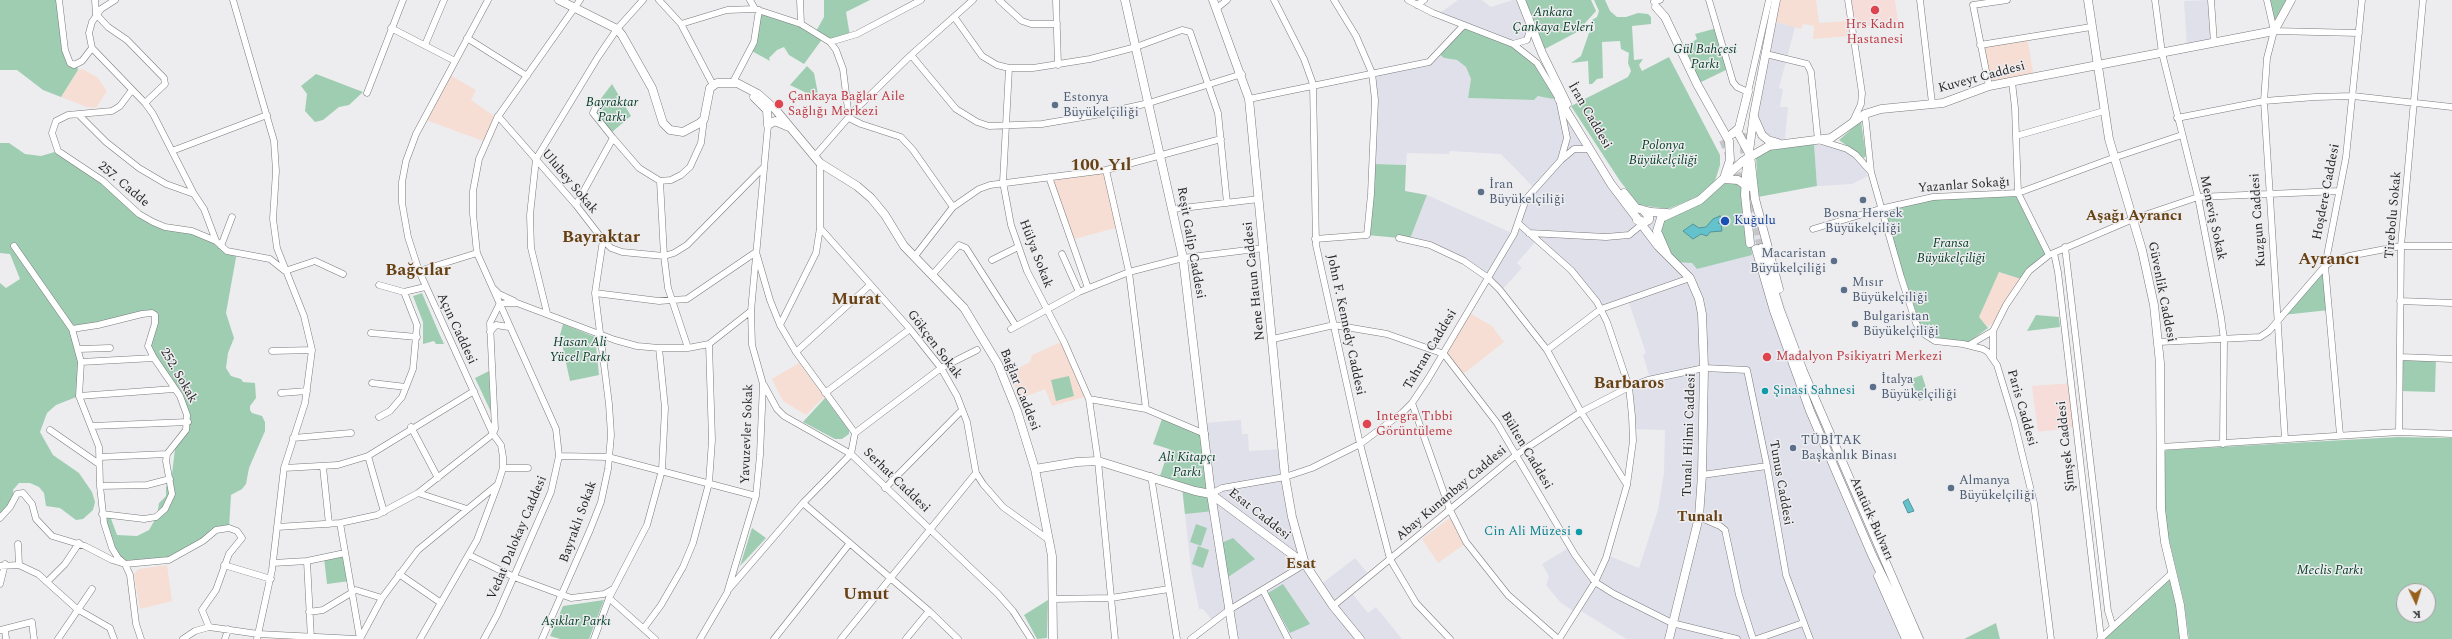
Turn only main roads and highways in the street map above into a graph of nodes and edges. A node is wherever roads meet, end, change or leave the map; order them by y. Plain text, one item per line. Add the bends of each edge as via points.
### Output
1 (559, 0) edge
2 (1125, 0) edge
3 (1213, 0) edge
4 (1521, 0) edge
5 (1776, 0) edge
6 (2088, 0) edge
7 (2291, 0) edge
8 (1656, 2) edge
9 (2097, 65) junction
10 (733, 82) junction
11 (1748, 92) road end
12 (1559, 99) road end
13 (1754, 114) junction
14 (1746, 129) tunnel mouth
15 (793, 130) junction
16 (1737, 131) junction
17 (1724, 136) junction
18 (1778, 143) junction
19 (1750, 156) junction
20 (1724, 180) junction
21 (1745, 184) junction
22 (1753, 193) junction
23 (1642, 210) junction
24 (1667, 213) junction
25 (1639, 222) junction
26 (1765, 238) junction
27 (1750, 243) junction
28 (1667, 254) junction
29 (1690, 278) joint
30 (1813, 392) junction
31 (1804, 394) junction
32 (1035, 469) junction
33 (1211, 494) junction
34 (1880, 550) junction
35 (1872, 554) junction
36 (1305, 564) junction
37 (1052, 639) edge
38 (1234, 639) edge
39 (1360, 639) edge
40 (1669, 639) edge
41 (1906, 639) edge
42 (1913, 639) edge
43 (1919, 639) edge
44 (1925, 639) edge
45 (2184, 639) edge

1 - 10 main road via 617,29 629,45 652,88 666,128 684,132 694,128 704,119 708,93 713,85 724,81
2 - 33 main road, Reşit Galip Caddesi via 1183,258
3 - 36 main road, Nene Hatun Caddesi via 1249,99 1285,478 1292,518
4 - 23 main road, İran Caddesi via 1569,108 1622,192 1636,208
5 - 13 main road
5 - 14 main road
6 - 9 main road, Güvenlik Caddesi
7 - 9 main road, Kuveyt Caddesi via 2274,31
8 - 17 main road via 1683,66
9 - 18 main road, Kuveyt Caddesi via 1989,86 1951,101 1880,109 1864,114 1835,136
9 - 45 main road, Güvenlik Caddesi via 2113,158 2133,219 2149,281 2159,342 2160,509 2171,574 2180,606
10 - 15 main road, Bağlar Caddesi via 749,87 763,97
10 - 15 main road, Bağlar Caddesi via 764,107 768,125 772,121 779,122
11 - 16 main road
12 - 25 main road, İran Caddesi via 1588,149
13 - 18 main road via 1762,135
13 - 19 main road
15 - 32 main road, Bağlar Caddesi via 817,160 871,198 904,246 964,308 998,364 1017,411
16 - 17 main road
16 - 19 main road
17 - 20 main road via 1731,153
18 - 19 main road, Kuveyt Caddesi
19 - 20 main road, Kuveyt Caddesi via 1742,160
19 - 21 main road
19 - 22 main road
20 - 21 main road via 1738,180
20 - 24 main road via 1695,203
21 - 22 main road
21 - 27 main road
22 - 26 main road
23 - 24 main road
23 - 25 main road via 1648,215 1649,220
24 - 28 main road via 1657,227
25 - 28 main road, İran Caddesi
26 - 27 main road via 1760,234 1754,235
26 - 30 main road
27 - 31 main road via 1769,312 1792,373
28 - 29 main road, İran Caddesi
29 - 40 main road, Tunalı Hilmi Caddesi via 1702,314 1702,475 1699,517
30 - 31 main road, Atatürk Bulvarı via 1759,249 1774,311
30 - 34 main road, Atatürk Bulvarı
31 - 35 main road, Atatürk Bulvarı
32 - 33 main road, Esat Caddesi via 1098,461
32 - 37 main road, Bağlar Caddesi via 1052,556
33 - 36 main road, Esat Caddesi
33 - 38 main road, Reşit Galip Caddesi
34 - 43 main road, Atatürk Bulvarı
34 - 44 main road via 1891,567
35 - 41 main road via 1877,574
35 - 42 main road, Atatürk Bulvarı
36 - 39 main road, Esat Caddesi via 1333,606

